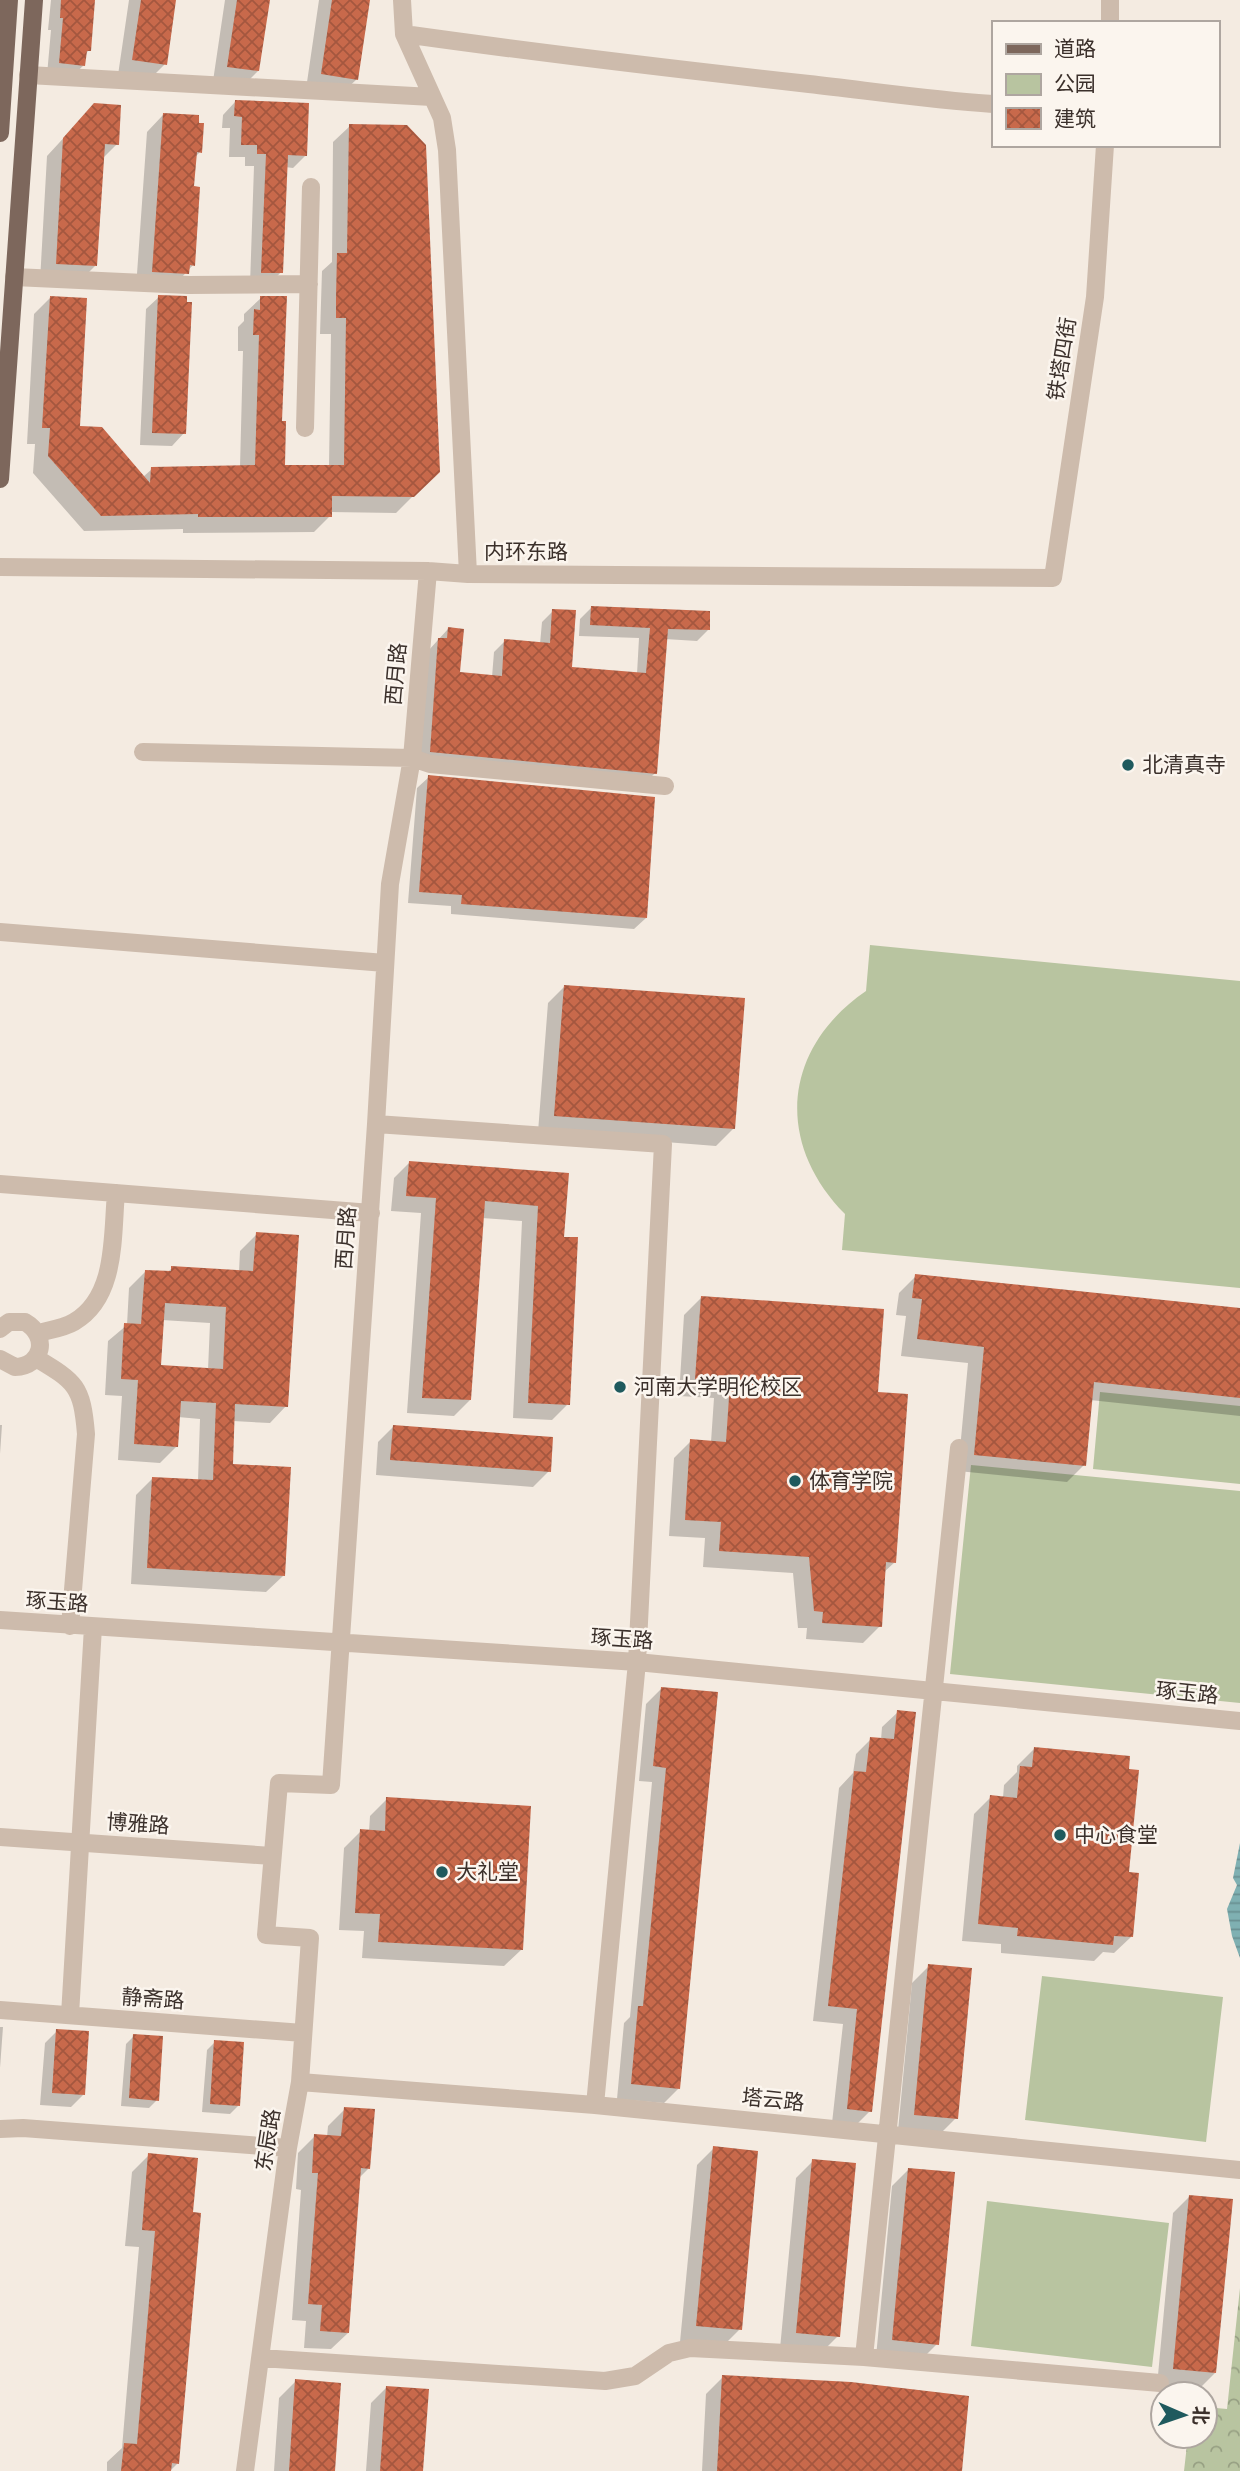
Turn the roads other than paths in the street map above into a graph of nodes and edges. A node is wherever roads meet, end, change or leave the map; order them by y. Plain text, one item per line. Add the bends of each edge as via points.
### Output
1 (9, 0) edge
2 (34, 0) edge
3 (402, 0) edge
4 (1110, 0) edge
5 (1110, 21) edge
6 (404, 34) junction
7 (28, 75) junction
8 (432, 97) junction
9 (992, 104) edge
10 (0, 133) edge
11 (1105, 147) edge
12 (311, 187) dead end
13 (14, 277) junction
14 (309, 284) junction
15 (304, 428) dead end
16 (0, 479) edge
17 (0, 567) edge
18 (428, 571) junction
19 (468, 574) junction
20 (1052, 578) joint
21 (143, 752) dead end
22 (412, 758) junction
23 (665, 786) dead end
24 (0, 932) edge
25 (385, 963) junction
26 (376, 1124) junction
27 (0, 1184) edge
28 (116, 1193) junction
29 (371, 1213) junction
30 (0, 1329) edge
31 (38, 1334) junction
32 (36, 1358) junction
33 (0, 1359) edge
34 (959, 1448) dead end
35 (0, 1620) edge
36 (70, 1626) junction
37 (93, 1627) junction
38 (342, 1644) junction
39 (637, 1662) junction
40 (933, 1691) junction
41 (1240, 1721) edge
42 (0, 1838) edge
43 (80, 1843) junction
44 (272, 1856) junction
45 (0, 2010) edge
46 (69, 2015) junction
47 (303, 2033) junction
48 (300, 2082) junction
49 (595, 2105) junction
50 (0, 2129) edge
51 (887, 2134) junction
52 (288, 2148) junction
53 (1240, 2170) edge
54 (864, 2357) junction
55 (261, 2358) junction
56 (1149, 2382) edge
57 (245, 2471) edge

1 - 10 main road
2 - 7 main road
3 - 6 street
4 - 5 street
6 - 8 street
6 - 9 street via 570,58
7 - 8 street
7 - 13 main road
8 - 19 street via 442,118 447,150
11 - 20 street, 铁塔四街 via 1095,297
12 - 14 street
13 - 14 street via 188,285
13 - 16 main road
14 - 15 street
17 - 18 street, 内环东路
18 - 19 street, 内环东路
18 - 22 street, 西月路
19 - 20 street, 内环东路
21 - 22 street
22 - 23 street via 429,764
22 - 25 street, 西月路 via 390,884
24 - 25 street
25 - 26 street, 西月路
26 - 29 street, 西月路
26 - 39 street via 663,1144
27 - 28 street
28 - 29 street
28 - 31 street via 110,1256 104,1287 94,1307 74,1322
29 - 38 street, 西月路
30 - 31 street via 18,1321
31 - 32 street
32 - 33 street via 15,1367
32 - 36 street via 67,1377 84,1405 86,1434
34 - 40 street
35 - 36 street, 琢玉路
36 - 37 street, 琢玉路
37 - 38 street, 琢玉路
37 - 43 street
38 - 39 street, 琢玉路
38 - 44 street, 西月路 via 331,1785 279,1783
39 - 40 street, 琢玉路
39 - 49 street
40 - 41 street, 琢玉路
40 - 51 street
42 - 43 street, 博雅路
43 - 44 street, 博雅路
43 - 46 street
44 - 47 street, 东辰路 via 265,1935 310,1938
45 - 46 street, 静斋路
46 - 47 street, 静斋路
47 - 48 street, 东辰路
48 - 49 street, 塔云路
48 - 52 street, 东辰路
49 - 51 street, 塔云路
50 - 52 street
51 - 53 street, 塔云路
51 - 54 street
52 - 55 street, 东辰路
54 - 55 street via 690,2347 669,2353 635,2376 605,2381
54 - 56 street
55 - 57 street, 东辰路

